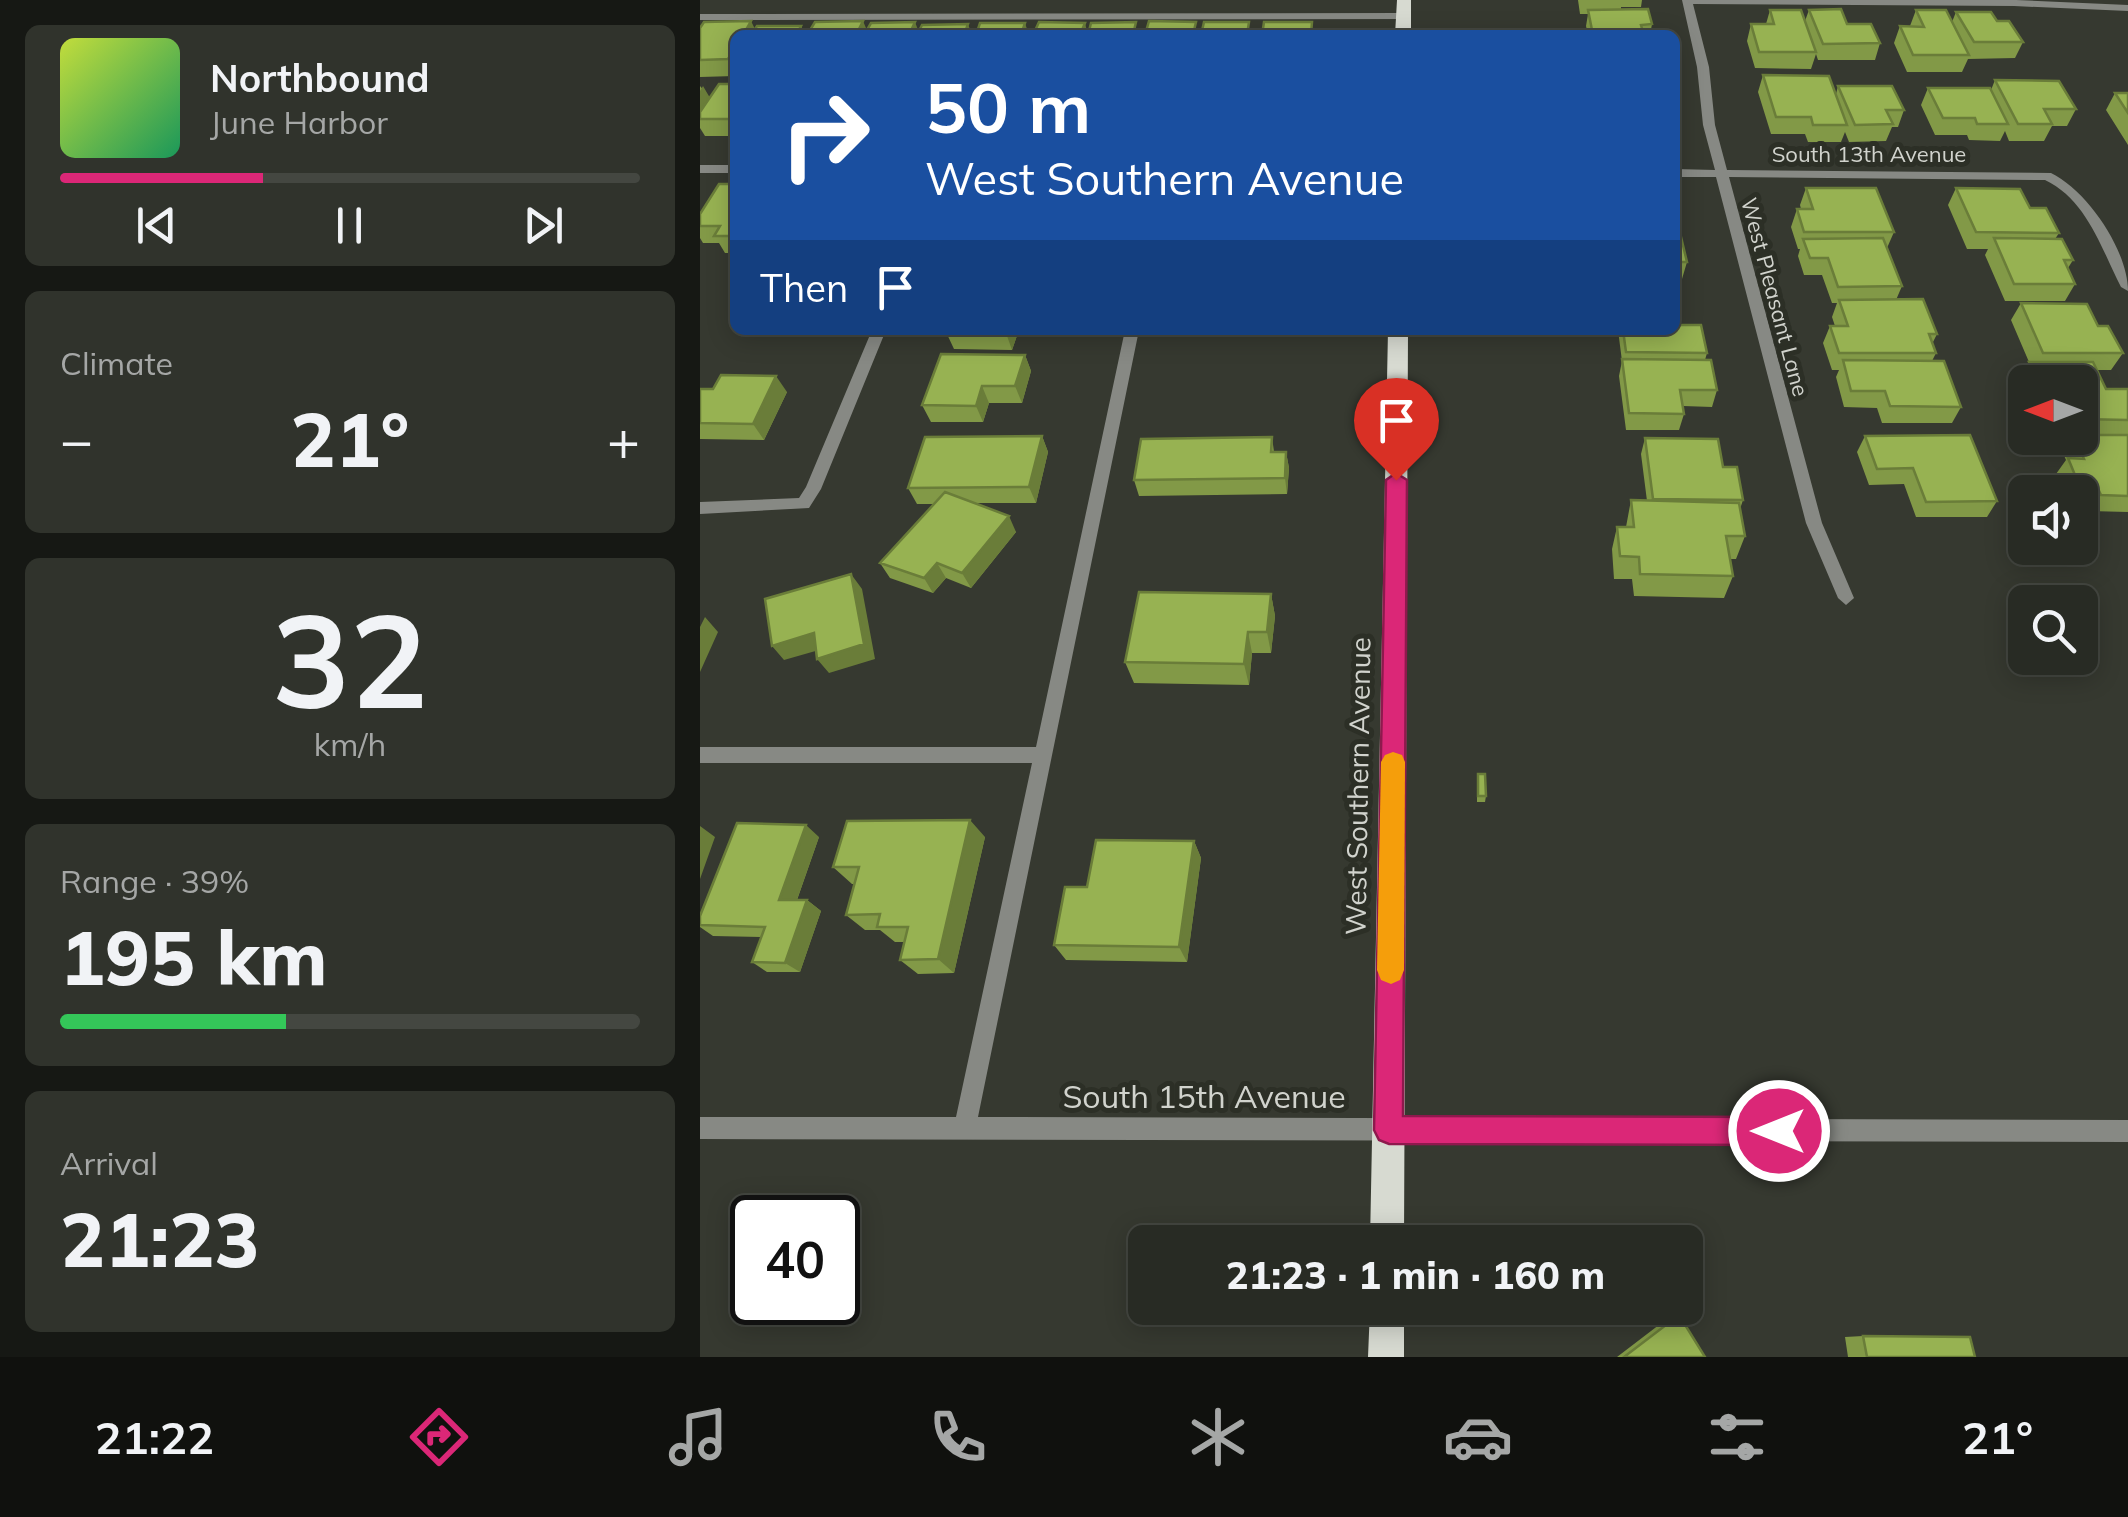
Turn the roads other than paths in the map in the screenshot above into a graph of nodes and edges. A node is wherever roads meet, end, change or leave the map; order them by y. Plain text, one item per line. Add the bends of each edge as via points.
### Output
1 (705, 0) edge
2 (1021, 1) edge
3 (1688, 1) edge
4 (2013, 2) edge
5 (700, 7) edge
6 (1404, 8) edge
7 (2128, 8) edge
8 (700, 17) edge
9 (1014, 18) junction
10 (700, 169) edge
11 (730, 169) edge
12 (1680, 173) edge
13 (1722, 174) junction
14 (2128, 286) edge
15 (877, 335) edge
16 (1131, 335) edge
17 (1398, 335) edge
18 (700, 508) edge
19 (1846, 598) dead end
20 (700, 756) edge
21 (1042, 756) junction
22 (700, 1128) edge
23 (965, 1129) junction
24 (1389, 1130) junction
25 (2128, 1131) edge
26 (1388, 1225) edge
27 (1387, 1325) edge
28 (1386, 1357) edge

1 - 5 street
2 - 9 street
3 - 4 street
3 - 13 street, West Pleasant Lane
4 - 7 street
6 - 9 street
8 - 9 street
10 - 11 street
12 - 13 street, South 13th Avenue
13 - 14 street, South 13th Avenue via 2029,173 2063,182
13 - 19 street, West Pleasant Lane via 1814,523
15 - 18 street via 802,504
16 - 21 street
17 - 24 main road, West Southern Avenue
20 - 21 street
21 - 23 street
22 - 23 street, South 15th Avenue
23 - 24 street, South 15th Avenue
24 - 25 street, South 15th Avenue
24 - 26 main road, West Southern Avenue
27 - 28 main road

